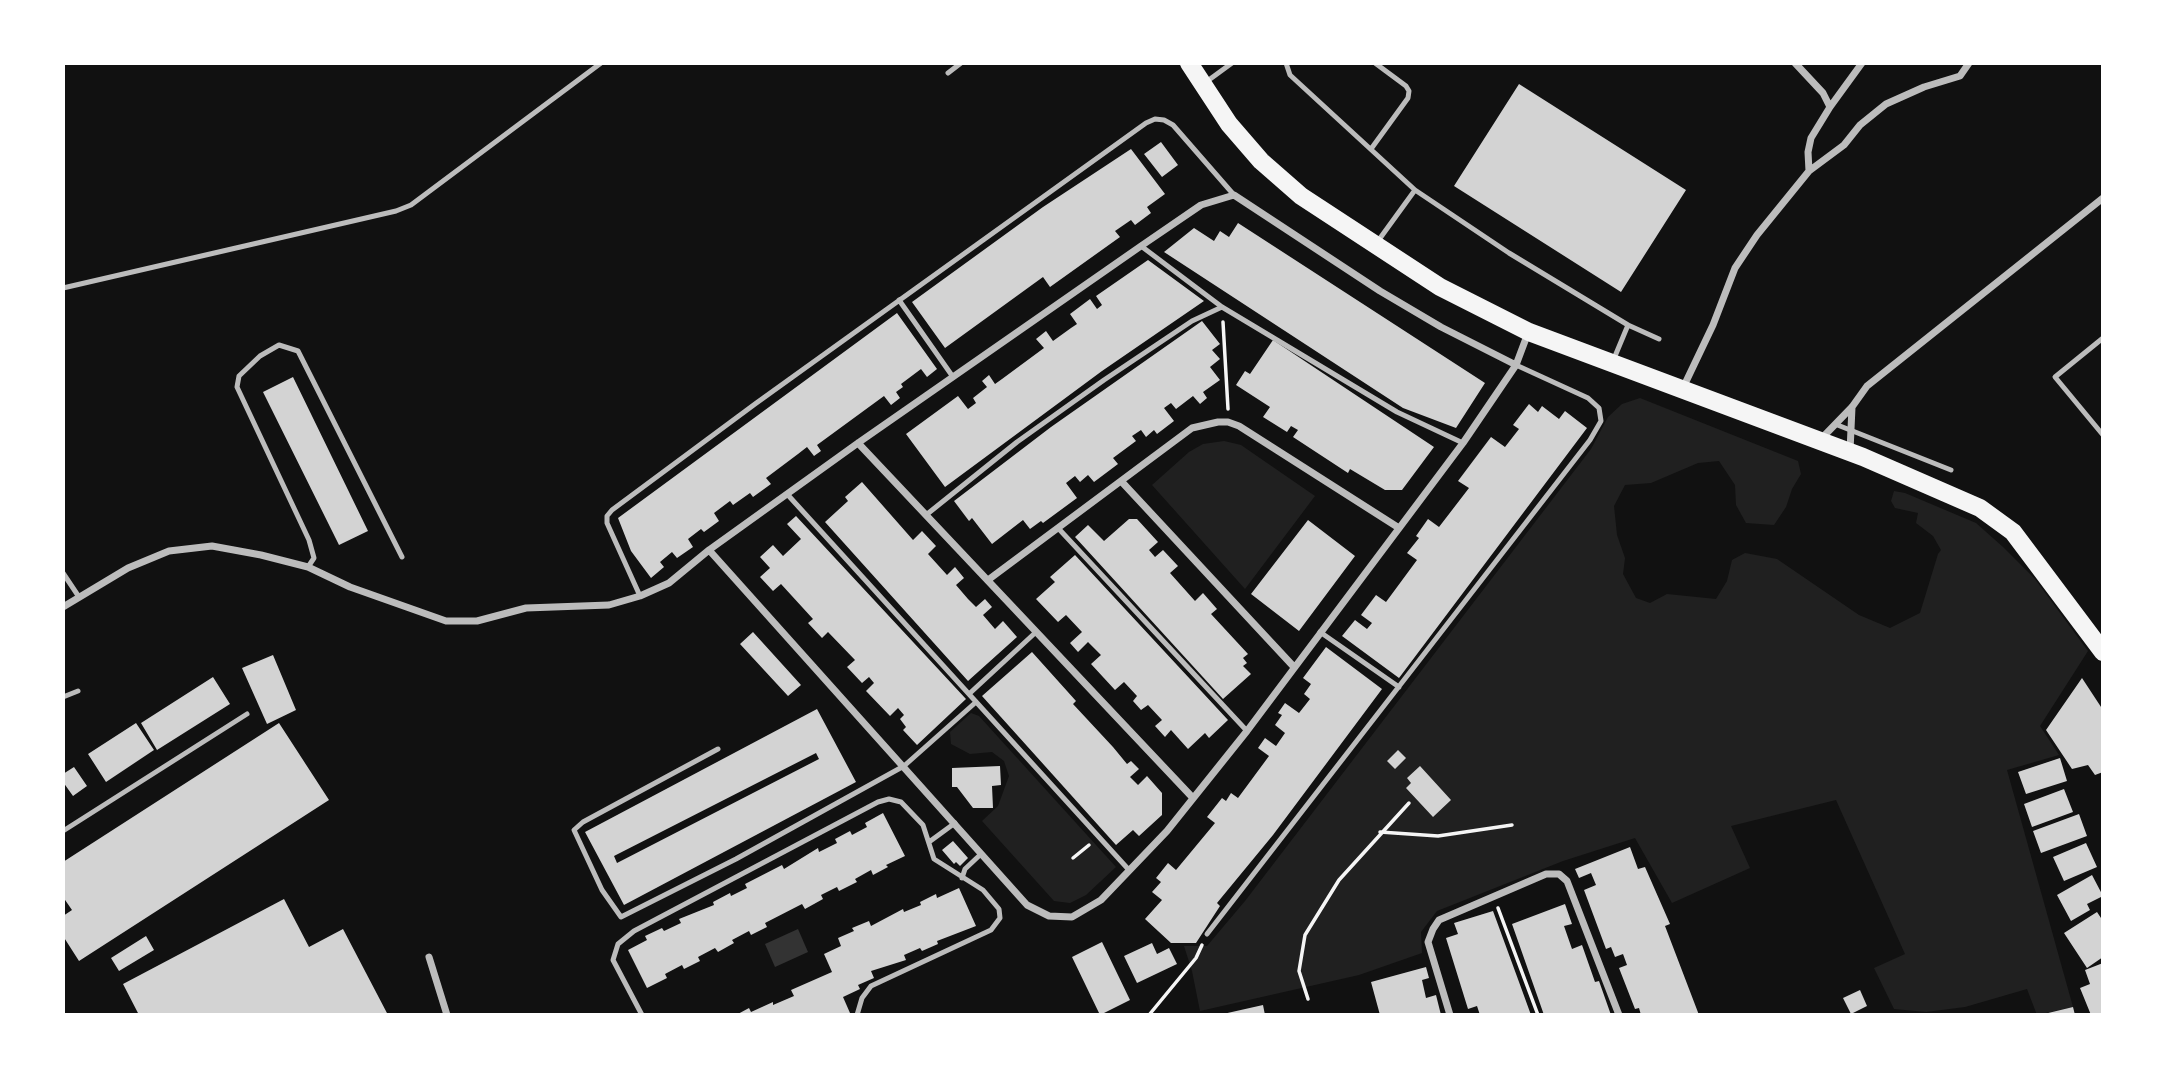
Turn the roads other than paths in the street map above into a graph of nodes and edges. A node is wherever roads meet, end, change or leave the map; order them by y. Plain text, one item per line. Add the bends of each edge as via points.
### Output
1 (601, 63) edge
2 (961, 63) edge
3 (1189, 63) edge
4 (1232, 63) edge
5 (1286, 63) edge
6 (1375, 63) edge
7 (1795, 63) edge
8 (1862, 63) edge
9 (1969, 63) edge
10 (948, 73) dead end
11 (1202, 85) junction
12 (1830, 107) junction
13 (1371, 149) junction
14 (1808, 171) junction
15 (1415, 190) junction
16 (1234, 195) junction
17 (2103, 198) edge
18 (1376, 245) junction
19 (1141, 246) junction
20 (63, 288) edge
21 (899, 300) junction
22 (1222, 307) junction
23 (1628, 325) junction
24 (1529, 332) junction
25 (2103, 338) edge
26 (1659, 339) dead end
27 (1611, 364) junction
28 (1516, 365) junction
29 (953, 377) junction
30 (1682, 390) junction
31 (1852, 407) junction
32 (1835, 424) junction
33 (1851, 430) junction
34 (2103, 435) edge
35 (1818, 441) junction
36 (858, 443) junction
37 (1463, 443) junction
38 (1850, 452) junction
39 (1951, 470) dead end
40 (1121, 481) junction
41 (787, 494) junction
42 (926, 515) junction
43 (1058, 528) junction
44 (1399, 528) junction
45 (709, 550) junction
46 (402, 557) dead end
47 (308, 567) junction
48 (63, 573) edge
49 (988, 580) junction
50 (640, 596) junction
51 (79, 597) junction
52 (63, 607) edge
53 (1036, 632) junction
54 (1320, 632) junction
55 (2103, 652) edge
56 (1294, 667) junction
57 (1399, 687) junction
58 (78, 691) dead end
59 (969, 694) junction
60 (63, 697) edge
61 (976, 702) junction
62 (247, 714) dead end
63 (1247, 731) junction
64 (718, 749) dead end
65 (904, 766) junction
66 (1193, 798) junction
67 (954, 823) junction
68 (63, 831) edge
69 (929, 842) junction
70 (981, 854) junction
71 (1129, 870) junction
72 (962, 878) junction
73 (1208, 934) road end
74 (429, 957) dead end
75 (447, 1015) edge
76 (642, 1015) edge
77 (857, 1015) edge
78 (1450, 1015) edge
79 (1619, 1015) edge

1 - 20 lane via 411,205
2 - 10 lane
3 - 11 main road
4 - 11 lane
5 - 13 lane via 1290,75
6 - 13 lane via 1409,91
7 - 12 street
8 - 12 street
9 - 14 street via 1960,76 1886,104 1844,145
11 - 18 main road via 1261,161 1301,195
12 - 14 street via 1811,138
13 - 15 lane
14 - 30 street via 1735,268
15 - 18 lane
15 - 23 lane
16 - 19 street via 1201,205
16 - 21 lane via 1173,125 1155,119
16 - 28 street via 1380,291
17 - 31 street via 1867,386
18 - 24 main road via 1440,287
19 - 22 lane
19 - 29 street
21 - 29 lane
21 - 50 lane via 611,510 607,523
22 - 37 lane via 1397,412
22 - 42 lane via 1192,321 1104,380
23 - 26 lane
23 - 27 lane
24 - 27 main road
24 - 28 street
25 - 34 lane via 2055,377
27 - 30 main road
28 - 37 street
28 - 57 lane via 1588,398 1599,408 1601,421
29 - 36 street
30 - 35 main road
31 - 32 street
31 - 33 street
32 - 33 lane
32 - 35 street
33 - 38 street
33 - 39 lane
35 - 38 main road
36 - 41 street
36 - 42 street
37 - 44 street
38 - 55 main road via 1980,508 2013,532
40 - 43 street
40 - 44 street via 1192,428 1228,422
40 - 56 street
41 - 45 street
41 - 59 lane
42 - 49 street
43 - 49 street
43 - 63 lane
44 - 54 street
45 - 50 street via 669,583
45 - 65 street
46 - 47 lane via 298,351 279,345 239,376 237,387 309,540 314,558
47 - 50 street via 446,621 477,621 526,608 609,605
47 - 51 street via 212,546 169,551 128,568
48 - 51 lane
49 - 53 street
51 - 52 street
53 - 59 lane
53 - 66 street
54 - 56 street
54 - 57 lane
56 - 63 street
57 - 73 lane
58 - 60 lane
59 - 61 lane
61 - 65 lane
61 - 71 lane
62 - 68 lane
63 - 66 street
64 - 65 lane via 574,830 602,890 621,916
65 - 67 street
66 - 71 street
67 - 69 lane
67 - 70 street
69 - 72 lane via 934,859
69 - 76 lane via 923,825 901,802 878,802 634,932 618,944 613,960
70 - 71 street via 1027,905 1049,916 1072,917 1101,900
70 - 72 lane
72 - 77 lane via 983,890 999,909 1000,918 991,930 871,986
74 - 75 street
78 - 79 street via 1428,942 1433,929 1440,919 1546,874 1559,874 1567,881

